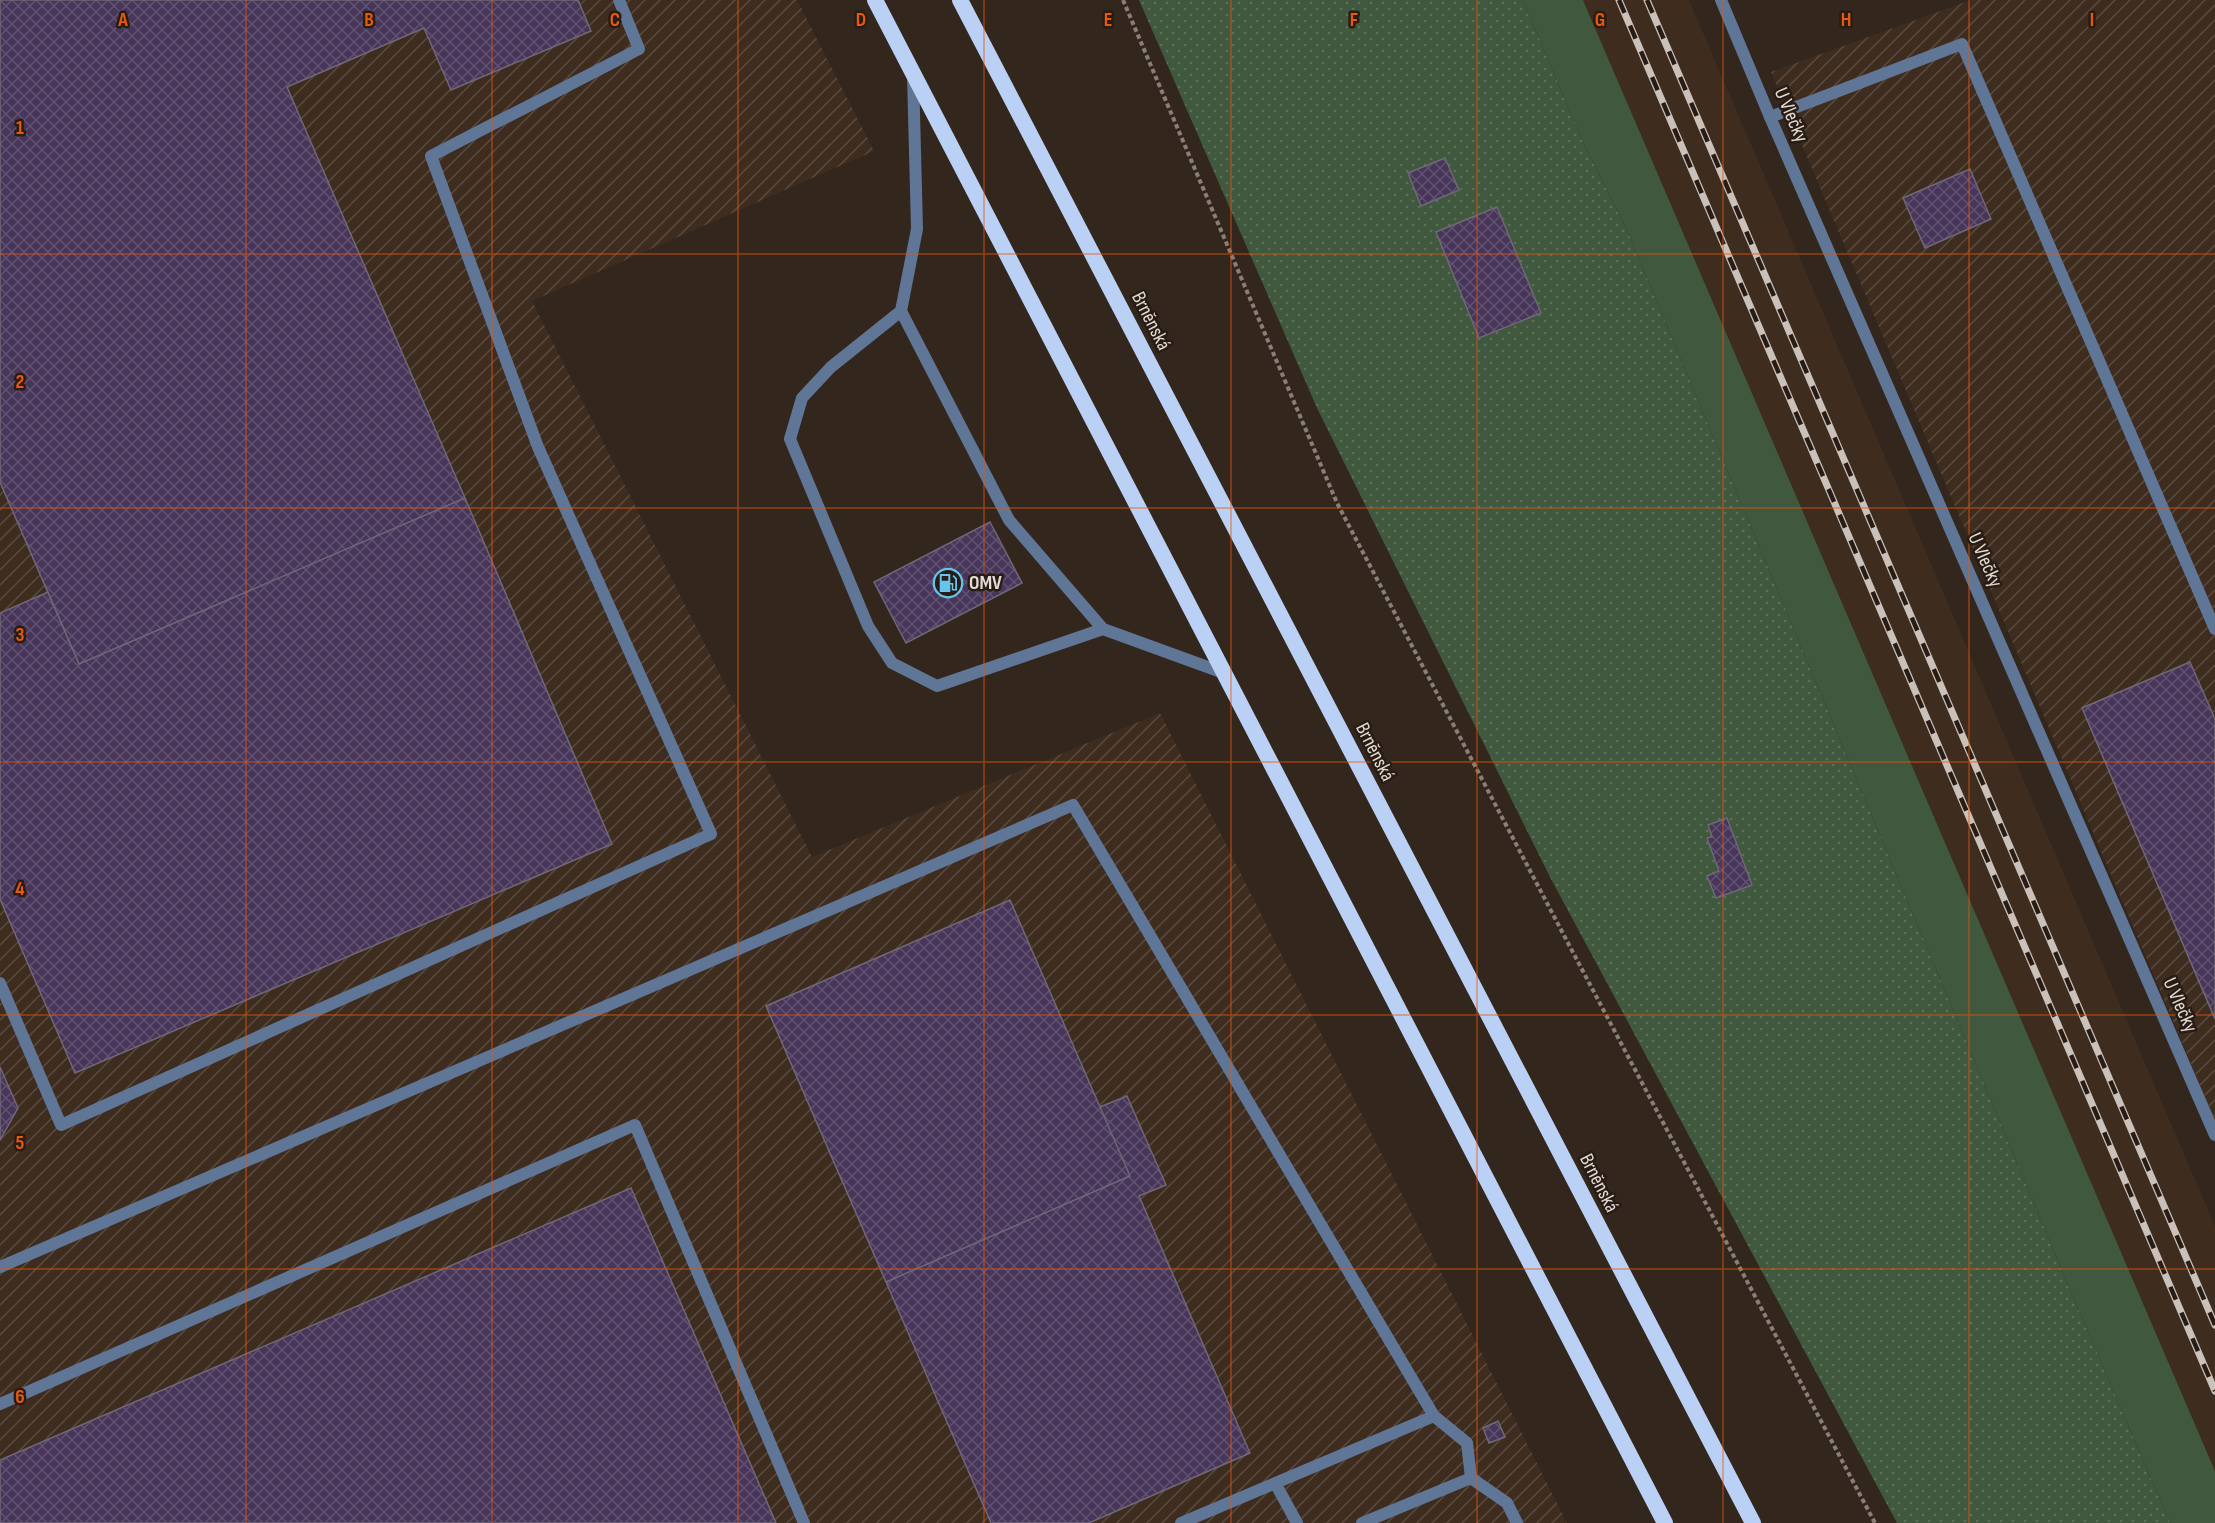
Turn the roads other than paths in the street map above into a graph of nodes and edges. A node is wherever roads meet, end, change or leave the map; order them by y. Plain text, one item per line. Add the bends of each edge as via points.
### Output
1 (619, 0) edge
2 (875, 0) edge
3 (960, 0) edge
4 (1721, 0) edge
5 (912, 73) junction
6 (1770, 117) junction
7 (901, 311) junction
8 (1103, 629) junction
9 (2215, 629) edge
10 (1224, 673) junction
11 (0, 983) edge
12 (2215, 1135) edge
13 (0, 1267) edge
14 (0, 1389) edge
15 (3, 1403) edge
16 (1434, 1416) junction
17 (1471, 1478) junction
18 (1275, 1483) junction
19 (804, 1523) edge
20 (1181, 1523) edge
21 (1297, 1523) edge
22 (1362, 1523) edge
23 (1517, 1523) edge
24 (1665, 1523) edge
25 (1753, 1523) edge

1 - 11 street via 639,48 431,156 538,447 711,834 61,1125
2 - 5 highway
3 - 25 highway, Brněnská
4 - 6 street, U Vlečky
5 - 7 street via 917,229
5 - 10 highway
6 - 9 street via 1962,44
6 - 12 street, U Vlečky
7 - 8 street via 1009,520
7 - 8 street via 831,367 802,398 790,439 868,626 892,663 937,686
8 - 10 street
10 - 24 highway
13 - 16 street via 1073,805
14 - 15 street
15 - 19 street via 635,1125
16 - 17 street via 1467,1443
16 - 18 street
17 - 22 street
17 - 23 street via 1507,1503
18 - 20 street
18 - 21 street

